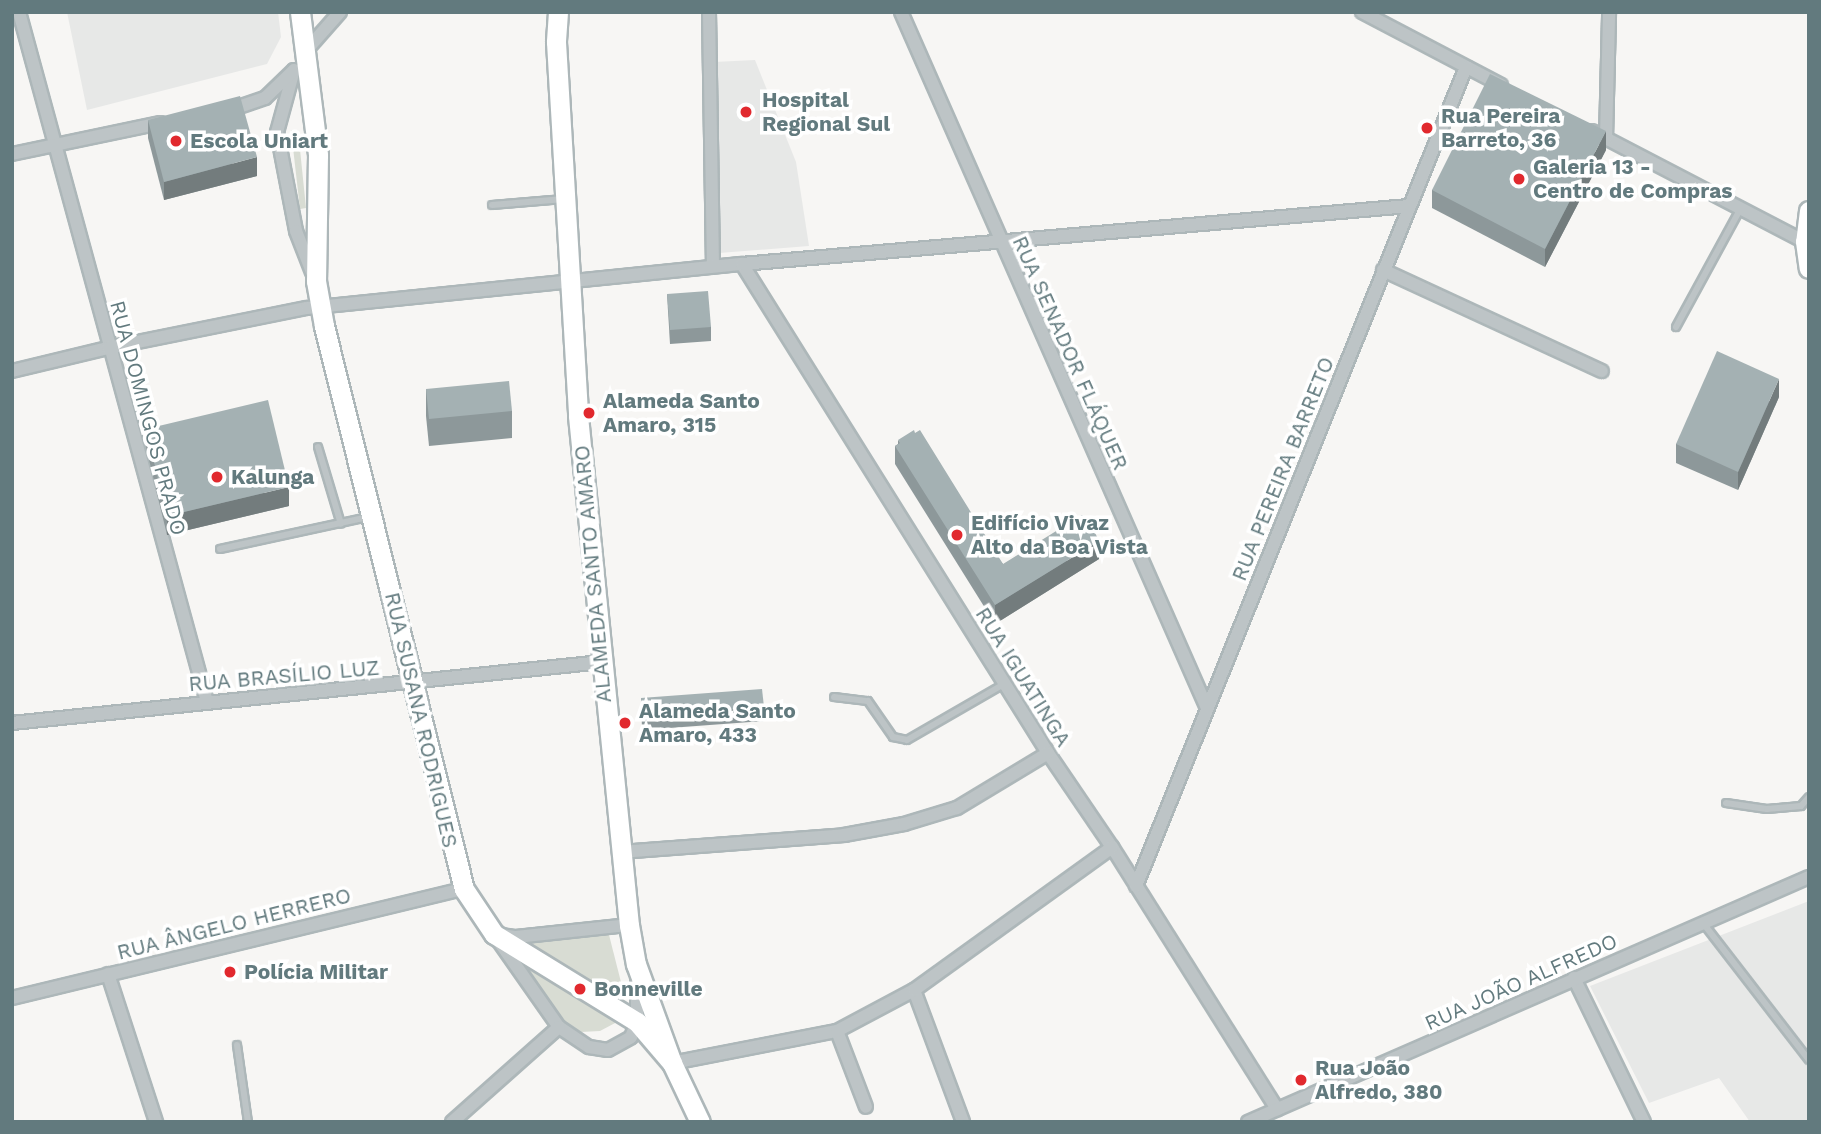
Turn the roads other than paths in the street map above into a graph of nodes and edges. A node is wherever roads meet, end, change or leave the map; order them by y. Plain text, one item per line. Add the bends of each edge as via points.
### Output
1 (19, 12) edge
2 (300, 12) edge
3 (340, 12) edge
4 (558, 12) edge
5 (709, 12) edge
6 (901, 12) edge
7 (1362, 12) edge
8 (1609, 12) edge
9 (305, 51) junction
10 (1465, 67) junction
11 (294, 70) junction
12 (1511, 90) edge
13 (215, 113) edge
14 (174, 121) edge
15 (1578, 124) edge
16 (1606, 139) junction
17 (53, 144) junction
18 (12, 153) edge
19 (565, 198) junction
20 (492, 205) dead end
21 (1409, 206) junction
22 (1741, 208) junction
23 (1809, 211) edge
24 (1000, 243) junction
25 (1807, 243) edge
26 (741, 264) junction
27 (712, 266) junction
28 (1809, 269) edge
29 (1383, 270) junction
30 (570, 280) junction
31 (316, 281) junction
32 (321, 307) junction
33 (1676, 327) dead end
34 (108, 348) junction
35 (1602, 370) dead end
36 (12, 371) edge
37 (318, 447) dead end
38 (373, 515) junction
39 (341, 524) junction
40 (220, 549) dead end
41 (602, 662) junction
42 (411, 683) junction
43 (1004, 684) junction
44 (834, 697) dead end
45 (207, 702) junction
46 (1207, 709) junction
47 (12, 723) edge
48 (1048, 754) junction
49 (1809, 797) edge
50 (1726, 803) dead end
51 (1112, 847) junction
52 (620, 852) junction
53 (1809, 877) edge
54 (1136, 886) junction
55 (464, 889) junction
56 (1703, 923) junction
57 (629, 925) junction
58 (494, 934) junction
59 (636, 964) junction
60 (108, 974) junction
61 (1574, 978) junction
62 (914, 990) junction
63 (12, 998) edge
64 (637, 1022) junction
65 (559, 1027) junction
66 (837, 1031) junction
67 (237, 1045) dead end
68 (1809, 1060) edge
69 (673, 1063) junction
70 (866, 1107) dead end
71 (1277, 1109) junction
72 (156, 1122) edge
73 (248, 1122) edge
74 (452, 1122) edge
75 (700, 1122) edge
76 (963, 1122) edge
77 (1248, 1122) edge
78 (1644, 1122) edge

1 - 17 street, RUA DOMINGOS PRADO
2 - 9 main road
3 - 9 street
4 - 19 main road, ALAMEDA SANTO AMARO
5 - 27 street
6 - 24 street, RUA SENADOR FLÁQUER
7 - 10 street
8 - 16 street
9 - 11 street, RUA SUSANA RODRIGUES
9 - 31 main road, RUA SUSANA RODRIGUES via 318,155
10 - 12 street
10 - 21 street, RUA PEREIRA BARRETO
11 - 13 street via 265,98
11 - 31 street, RUA SUSANA RODRIGUES via 277,132 296,231
14 - 17 street
15 - 16 street
16 - 22 street
17 - 18 street
17 - 34 street, RUA DOMINGOS PRADO
19 - 20 lane
19 - 30 main road, ALAMEDA SANTO AMARO
21 - 24 street
21 - 29 street, RUA PEREIRA BARRETO
22 - 25 street
22 - 33 lane
23 - 25 street
24 - 26 street
24 - 46 street, RUA SENADOR FLÁQUER
25 - 28 street
26 - 27 street
26 - 43 street, RUA IGUATINGA
27 - 30 street
29 - 35 street
29 - 46 street, RUA PEREIRA BARRETO
30 - 32 street
30 - 41 main road, ALAMEDA SANTO AMARO
31 - 32 main road, RUA SUSANA RODRIGUES
32 - 34 street
32 - 38 main road, RUA SUSANA RODRIGUES
34 - 36 street
34 - 45 street, RUA DOMINGOS PRADO
37 - 39 lane
38 - 39 lane
38 - 42 main road, RUA SUSANA RODRIGUES
39 - 40 lane
41 - 42 street, RUA BRASÍLIO LUZ
41 - 52 main road, ALAMEDA SANTO AMARO
42 - 45 street, RUA BRASÍLIO LUZ
42 - 55 main road, RUA SUSANA RODRIGUES
43 - 44 lane via 907,740 893,737 868,701
43 - 48 street, RUA IGUATINGA
45 - 47 street, RUA BRASÍLIO LUZ
46 - 54 street, RUA PEREIRA BARRETO
48 - 51 street, RUA IGUATINGA
48 - 52 street via 957,808 904,824 844,835
49 - 50 lane via 1801,806 1766,809
51 - 54 street, RUA IGUATINGA
51 - 62 street
52 - 57 main road, ALAMEDA SANTO AMARO
53 - 56 street, RUA JOÃO ALFREDO
54 - 71 street, RUA IGUATINGA
55 - 58 main road, RUA SUSANA RODRIGUES
55 - 60 street, RUA ÂNGELO HERRERO
56 - 61 street, RUA JOÃO ALFREDO
56 - 68 lane
57 - 58 street via 516,937
57 - 59 main road, ALAMEDA SANTO AMARO
58 - 64 main road, RUA SUSANA RODRIGUES
58 - 65 street
59 - 64 street
59 - 69 main road, ALAMEDA SANTO AMARO
60 - 63 street, RUA ÂNGELO HERRERO
60 - 72 street
61 - 71 street, RUA JOÃO ALFREDO
61 - 78 street
62 - 66 street
62 - 76 street
64 - 65 street via 631,1037 608,1050 589,1047
64 - 69 main road, RUA SUSANA RODRIGUES
65 - 74 street
66 - 69 street
66 - 70 street
67 - 73 lane
69 - 75 main road, ALAMEDA SANTO AMARO
71 - 77 street, RUA JOÃO ALFREDO

